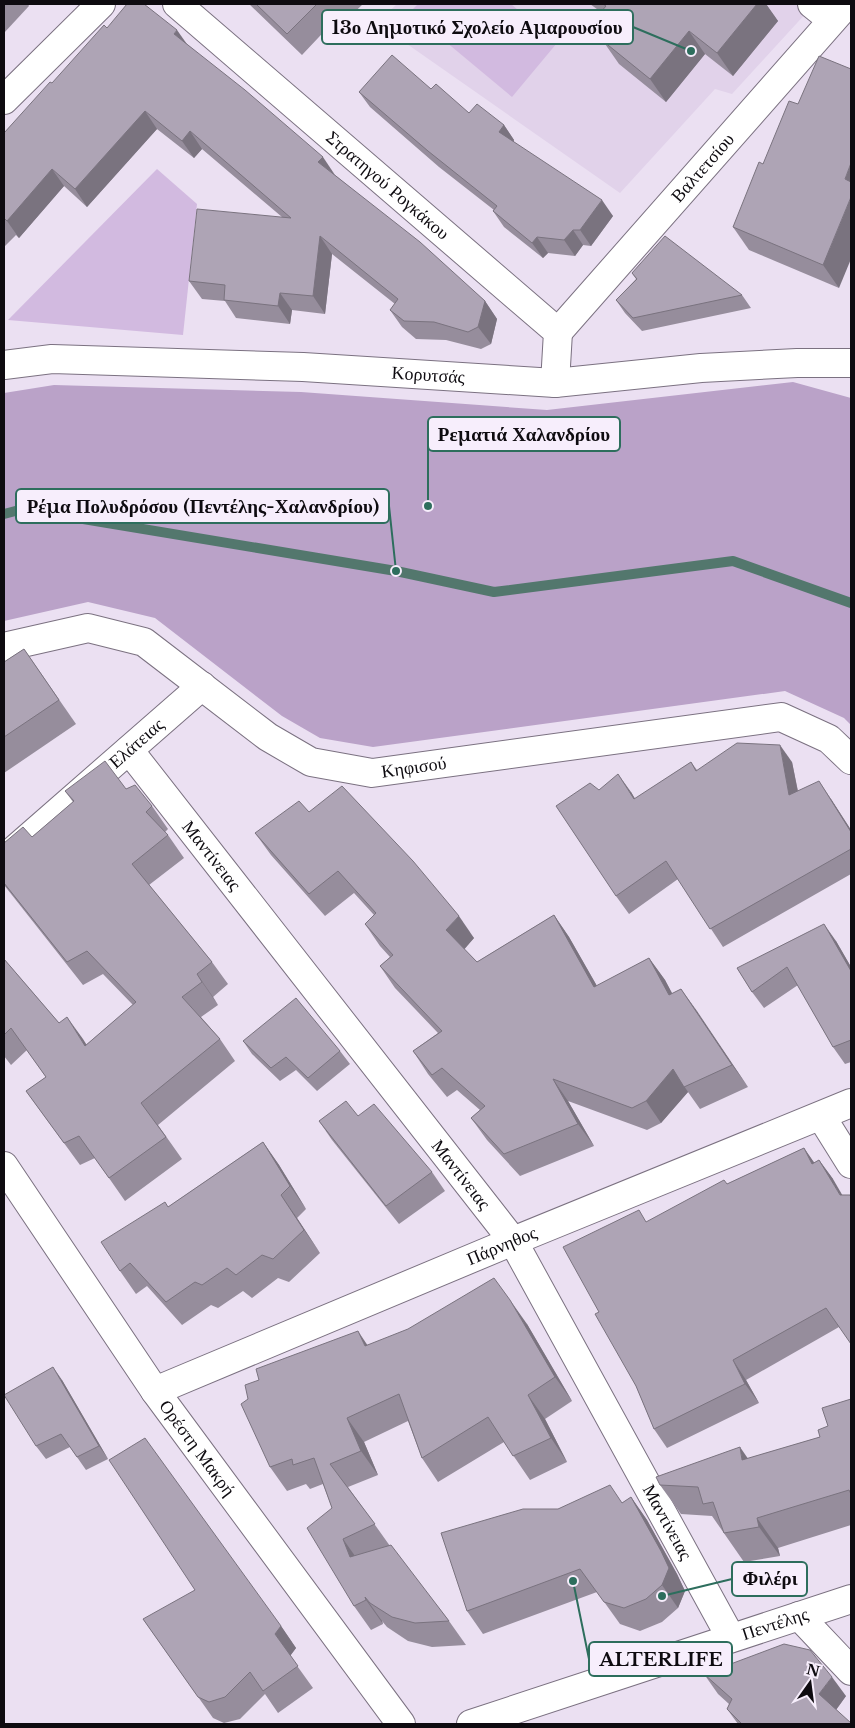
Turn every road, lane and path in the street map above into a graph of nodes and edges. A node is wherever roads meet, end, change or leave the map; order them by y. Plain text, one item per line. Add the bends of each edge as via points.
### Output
1 (101, 4) edge
2 (177, 4) edge
3 (831, 9) edge
4 (4, 100) edge
5 (558, 332) junction
6 (851, 363) edge
7 (4, 366) edge
8 (555, 383) junction
9 (4, 647) edge
10 (202, 686) junction
11 (129, 750) junction
12 (851, 760) edge
13 (4, 859) edge
14 (851, 1103) edge
15 (821, 1116) junction
16 (851, 1164) edge
17 (4, 1166) edge
18 (513, 1241) junction
19 (155, 1391) junction
20 (851, 1599) edge
21 (799, 1616) junction
22 (731, 1638) junction
23 (851, 1671) edge
24 (401, 1724) edge
25 (471, 1724) edge

1 - 4 street
2 - 5 street, Στρατηγού Ρογκάκου
3 - 5 street, Βαλτετσίου
5 - 8 street
6 - 8 street, Κορυτσάς via 701,368
7 - 8 street, Κορυτσάς via 52,359 283,366
9 - 10 street, Κηφισού via 88,628 144,642
10 - 11 street, Ελάτειας
10 - 12 street, Κηφισού via 268,737 311,762 372,773 781,717 829,739
11 - 13 street, Ελάτειας
11 - 18 street, Μαντίνειας
14 - 15 street, Πάρνηθος
15 - 16 street
15 - 18 street, Πάρνηθος
17 - 19 street, Ορέστη Μακρή
18 - 19 street, Πάρνηθος
18 - 22 street, Μαντίνειας
19 - 24 street, Ορέστη Μακρή
20 - 21 street, Πεντέλης
21 - 22 street, Πεντέλης
21 - 23 street
22 - 25 street, Πεντέλης

